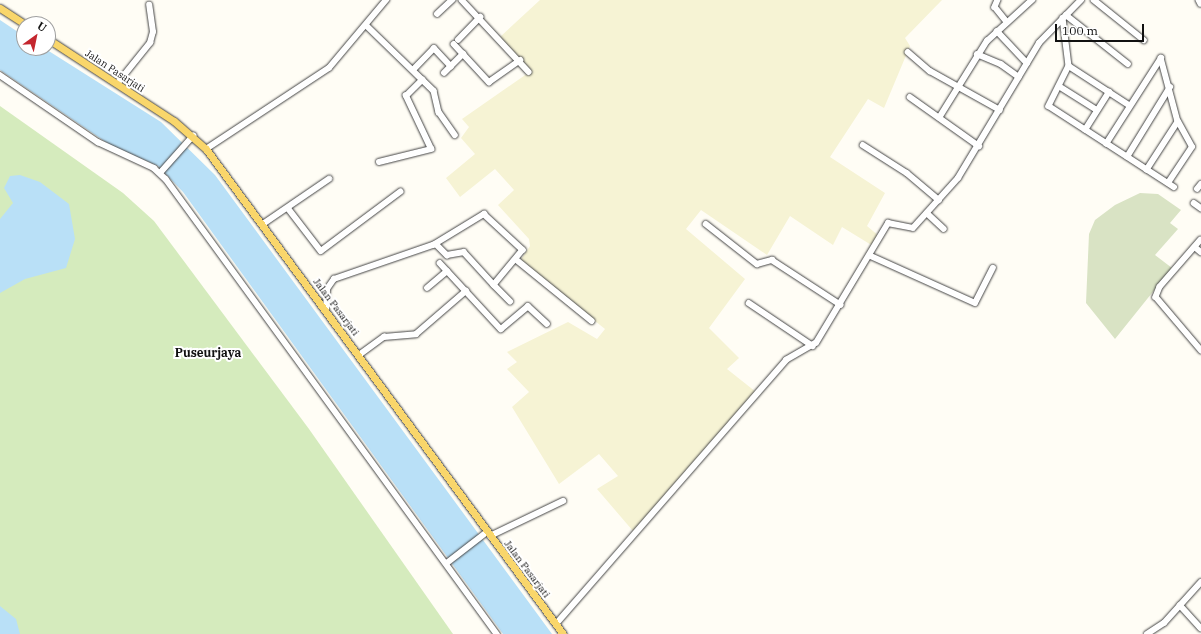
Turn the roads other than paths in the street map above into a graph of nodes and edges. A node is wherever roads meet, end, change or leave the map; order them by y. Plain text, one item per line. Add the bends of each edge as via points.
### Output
1 (386, 0) edge
2 (452, 0) edge
3 (462, 0) edge
4 (998, 0) edge
5 (1032, 0) edge
6 (1081, 0) edge
7 (1094, 0) edge
8 (1199, 0) edge
9 (1201, 4) edge
10 (149, 5) dead end
11 (0, 8) edge
12 (437, 14) dead end
13 (480, 17) junction
14 (1064, 17) junction
15 (16, 18) edge
16 (1007, 22) junction
17 (367, 26) junction
18 (997, 31) junction
19 (1144, 40) dead end
20 (56, 44) edge
21 (908, 52) dead end
22 (463, 54) junction
23 (977, 54) junction
24 (520, 60) junction
25 (1027, 63) junction
26 (1128, 64) dead end
27 (451, 66) junction
28 (1069, 66) junction
29 (413, 70) junction
30 (529, 72) dead end
31 (444, 73) dead end
32 (0, 75) edge
33 (1019, 77) junction
34 (422, 80) junction
35 (117, 84) junction
36 (959, 86) junction
37 (1059, 86) junction
38 (1170, 88) junction
39 (1109, 92) junction
40 (910, 97) dead end
41 (1129, 105) junction
42 (1000, 110) junction
43 (1097, 110) junction
44 (939, 118) junction
45 (1178, 122) junction
46 (1085, 130) junction
47 (455, 135) dead end
48 (194, 136) junction
49 (1106, 144) junction
50 (863, 145) dead end
51 (979, 146) junction
52 (206, 148) junction
53 (1127, 157) junction
54 (379, 162) dead end
55 (1147, 170) junction
56 (160, 173) junction
57 (329, 179) dead end
58 (1168, 183) junction
59 (1201, 184) edge
60 (1174, 187) dead end
61 (1197, 189) dead end
62 (400, 192) dead end
63 (939, 200) junction
64 (1194, 203) dead end
65 (288, 208) junction
66 (1201, 208) edge
67 (927, 213) junction
68 (263, 224) junction
69 (706, 224) dead end
70 (944, 229) dead end
71 (1201, 240) edge
72 (436, 244) junction
73 (1195, 248) junction
74 (1201, 252) edge
75 (871, 256) junction
76 (518, 261) junction
77 (440, 263) dead end
78 (994, 268) dead end
79 (447, 271) junction
80 (494, 285) junction
81 (427, 288) dead end
82 (466, 291) junction
83 (510, 302) dead end
84 (749, 303) dead end
85 (841, 306) junction
86 (326, 310) junction
87 (592, 321) dead end
88 (547, 324) dead end
89 (813, 346) junction
90 (1201, 350) edge
91 (360, 355) junction
92 (563, 501) dead end
93 (486, 535) junction
94 (447, 562) junction
95 (1201, 582) edge
96 (1180, 605) junction
97 (556, 624) junction
98 (1201, 628) edge
99 (497, 634) edge
100 (563, 634) edge
101 (1147, 634) edge

1 - 17 street
2 - 12 street
3 - 13 street
4 - 16 street via 995,7
5 - 16 street
6 - 14 street
7 - 19 street
8 - 9 street
10 - 35 street via 154,32 150,43
11 - 15 main road
13 - 22 street via 456,42
13 - 24 street
14 - 25 street via 1039,43
14 - 26 street
14 - 28 street
16 - 18 street
17 - 29 street
17 - 52 street via 329,68
18 - 23 street
18 - 25 street
20 - 35 main road, Jalan Pasarjati
21 - 36 street via 930,71
22 - 24 street via 490,82
22 - 27 street
23 - 33 street via 1001,64
23 - 36 street
24 - 30 street
25 - 33 street
27 - 29 street via 434,48
27 - 31 street
28 - 37 street
28 - 39 street
29 - 34 street
32 - 56 street via 98,142
33 - 42 street
34 - 47 street via 436,94 439,112
34 - 54 street via 406,96 431,149
35 - 48 main road, Jalan Pasarjati
36 - 42 street
36 - 44 street
37 - 43 street
37 - 46 street via 1050,106
38 - 41 street via 1163,60 1159,58
38 - 45 street
38 - 53 street
39 - 41 street
39 - 43 street
40 - 44 street
41 - 49 street
42 - 51 street
43 - 46 street
44 - 51 street
45 - 55 street
45 - 58 street via 1192,147
46 - 49 street
48 - 52 main road, Jalan Pasarjati
48 - 56 street
49 - 53 street
50 - 63 street via 907,173
51 - 63 street
52 - 68 main road, Jalan Pasarjati
53 - 55 street
55 - 58 street
56 - 94 street via 398,502
57 - 65 street
58 - 60 street
59 - 61 street
62 - 65 street via 321,251
63 - 67 street
64 - 66 street
65 - 68 street
67 - 70 street
67 - 75 street via 912,229 888,223
68 - 86 main road, Jalan Pasarjati
69 - 85 street via 758,264 772,260
71 - 73 street
72 - 76 street via 484,214 524,250
72 - 80 street via 447,255 464,252
72 - 86 street via 334,279 327,289
73 - 74 street
73 - 90 street via 1160,287 1156,297
75 - 78 street via 973,303 983,294
75 - 85 street
76 - 80 street
76 - 87 street
77 - 79 street
79 - 81 street
79 - 82 street
80 - 83 street
82 - 88 street via 501,329 528,306
82 - 91 street via 416,334 384,337
84 - 89 street
85 - 89 street
86 - 91 main road, Jalan Pasarjati
89 - 97 street via 786,360
91 - 93 main road, Jalan Pasarjati
92 - 93 street
93 - 94 street
93 - 97 main road, Jalan Pasarjati
94 - 99 street
95 - 96 street
96 - 98 street
96 - 101 street
97 - 100 main road, Jalan Pasarjati

